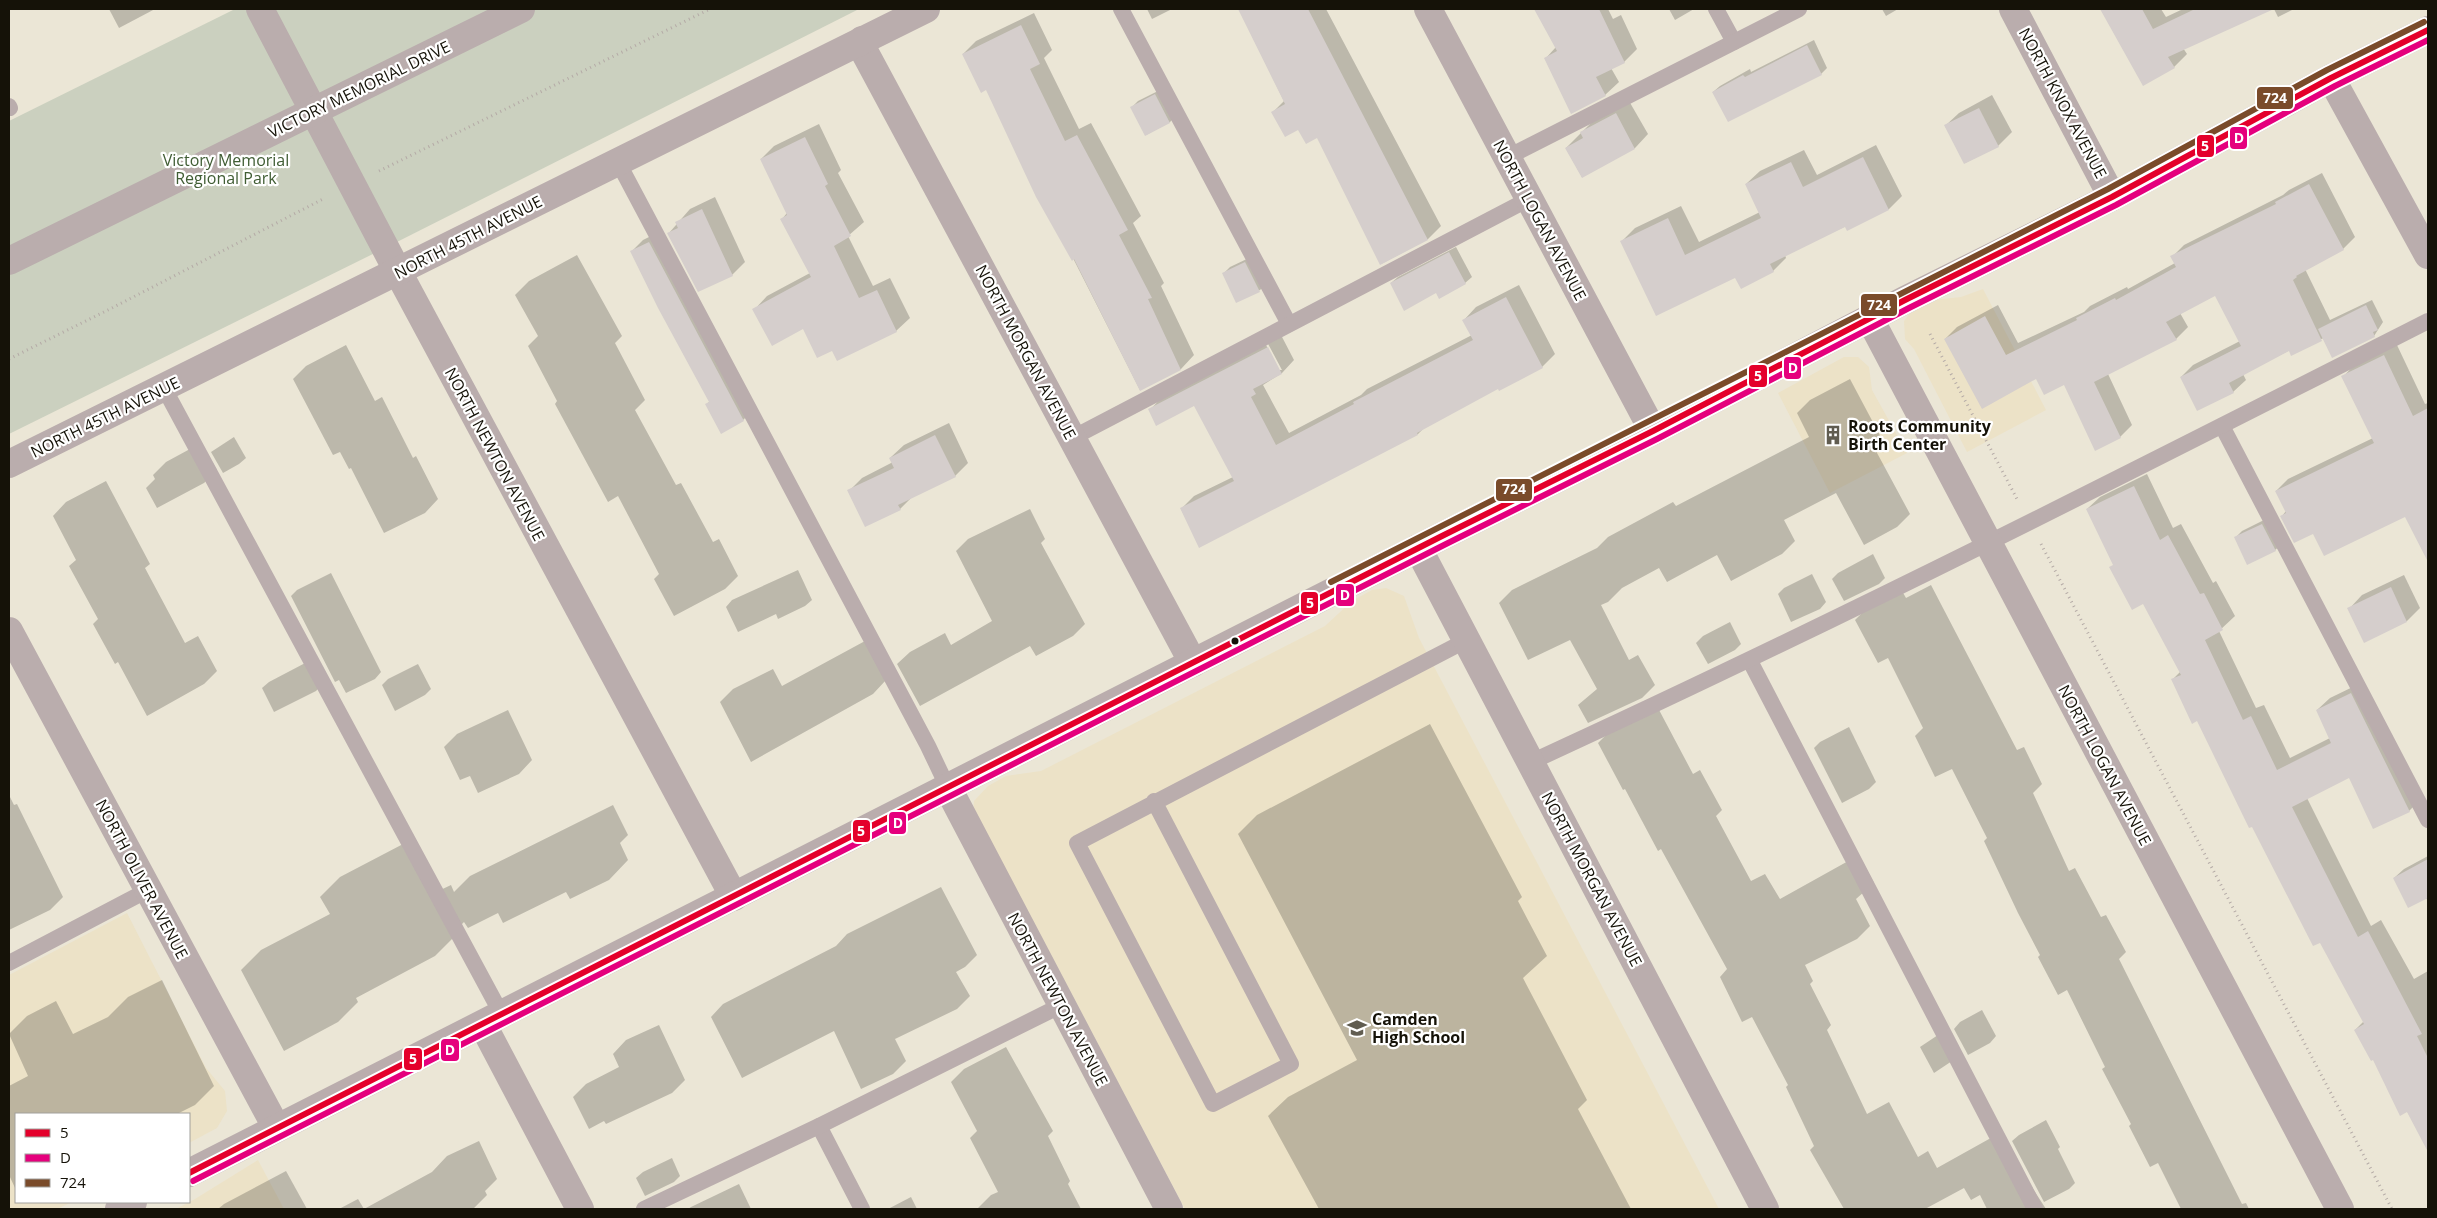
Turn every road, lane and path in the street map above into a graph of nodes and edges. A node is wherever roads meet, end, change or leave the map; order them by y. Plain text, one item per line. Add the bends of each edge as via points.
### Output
1 (260, 9) edge
2 (521, 9) edge
3 (710, 9) edge
4 (926, 9) edge
5 (1121, 9) edge
6 (1428, 9) edge
7 (1716, 9) edge
8 (1799, 9) edge
9 (2013, 9) edge
10 (2428, 30) edge
11 (862, 40) junction
12 (1734, 42) junction
13 (2331, 78) junction
14 (313, 111) junction
15 (1506, 158) junction
16 (618, 162) junction
17 (387, 167) dead end
18 (2112, 197) junction
19 (1530, 199) junction
20 (316, 202) dead end
21 (2428, 255) edge
22 (9, 262) edge
23 (398, 272) junction
24 (1870, 319) junction
25 (2428, 321) edge
26 (1289, 324) junction
27 (1930, 334) dead end
28 (9, 359) edge
29 (164, 388) junction
30 (2222, 426) junction
31 (1653, 431) junction
32 (1072, 438) junction
33 (9, 464) edge
34 (2030, 524) junction
35 (1988, 545) junction
36 (1418, 548) junction
37 (9, 630) edge
38 (1467, 640) junction
39 (1750, 661) junction
40 (1193, 663) junction
41 (1531, 762) junction
42 (948, 788) junction
43 (1154, 801) junction
44 (2428, 820) edge
45 (148, 890) junction
46 (734, 897) junction
47 (9, 963) edge
48 (1062, 1005) junction
49 (493, 1020) junction
50 (819, 1126) junction
51 (276, 1128) junction
52 (190, 1172) edge
53 (131, 1203) edge
54 (119, 1209) edge
55 (580, 1209) edge
56 (644, 1209) edge
57 (862, 1209) edge
58 (1169, 1209) edge
59 (1765, 1209) edge
60 (2036, 1209) edge
61 (2340, 1209) edge
62 (2392, 1209) edge

1 - 14 street, NORTH NEWTON AVENUE
2 - 14 street, VICTORY MEMORIAL DRIVE
3 - 17 path
4 - 11 street, NORTH 45TH AVENUE
5 - 26 lane
6 - 15 street, NORTH LOGAN AVENUE
7 - 12 lane
8 - 12 lane
9 - 18 street, NORTH KNOX AVENUE
10 - 13 street
11 - 16 street, NORTH 45TH AVENUE
11 - 32 street, NORTH MORGAN AVENUE via 864,51
12 - 15 lane
13 - 18 street
13 - 21 street
14 - 22 street, VICTORY MEMORIAL DRIVE
14 - 23 street, NORTH NEWTON AVENUE
15 - 19 street, NORTH LOGAN AVENUE
16 - 23 street, NORTH 45TH AVENUE
16 - 42 lane
18 - 24 street
19 - 26 lane
19 - 31 street, NORTH LOGAN AVENUE
20 - 28 path
23 - 29 street, NORTH 45TH AVENUE
23 - 46 street, NORTH NEWTON AVENUE
24 - 31 street
24 - 35 street, NORTH LOGAN AVENUE
25 - 30 lane
26 - 32 lane
27 - 34 path
29 - 33 street, NORTH 45TH AVENUE
29 - 49 lane
30 - 34 lane
30 - 44 lane
31 - 36 street
32 - 40 street, NORTH MORGAN AVENUE
34 - 35 lane
34 - 62 path
35 - 39 lane
35 - 61 street, NORTH LOGAN AVENUE
36 - 38 street, NORTH MORGAN AVENUE
36 - 40 street
37 - 45 street, NORTH OLIVER AVENUE
38 - 41 street, NORTH MORGAN AVENUE
38 - 43 lane
39 - 41 lane
39 - 60 lane
40 - 42 street
41 - 59 street, NORTH MORGAN AVENUE
42 - 46 street
42 - 48 street, NORTH NEWTON AVENUE
43 - 43 lane via 1291,1064 1213,1104 1077,842
45 - 47 lane
45 - 51 street, NORTH OLIVER AVENUE
46 - 49 street
48 - 50 lane
48 - 58 street, NORTH NEWTON AVENUE
49 - 51 street
49 - 55 street
50 - 56 lane
50 - 57 lane
51 - 52 street
53 - 54 street

